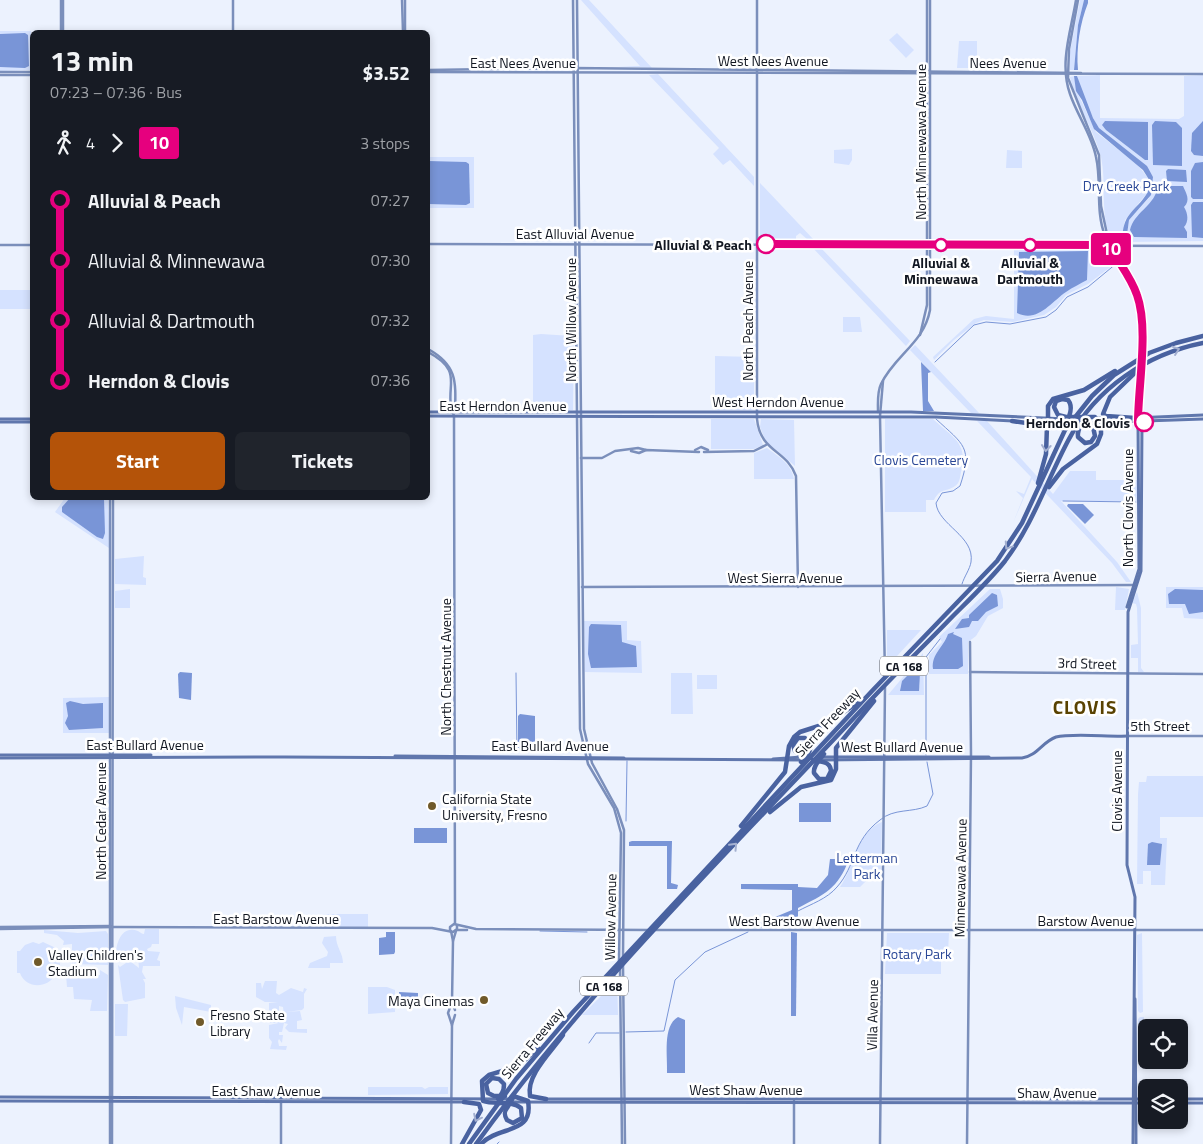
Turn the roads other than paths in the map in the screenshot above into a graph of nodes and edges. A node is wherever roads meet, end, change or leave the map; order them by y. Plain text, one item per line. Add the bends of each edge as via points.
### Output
1 (62, 0) edge
2 (233, 0) edge
3 (404, 0) edge
4 (575, 0) edge
5 (757, 0) edge
6 (929, 0) edge
7 (1077, 0) edge
8 (573, 10) junction
9 (62, 20) junction
10 (62, 30) edge
11 (233, 30) edge
12 (403, 30) edge
13 (404, 30) edge
14 (577, 32) junction
15 (464, 69) junction
16 (545, 69) junction
17 (644, 69) junction
18 (573, 70) junction
19 (577, 70) junction
20 (602, 70) junction
21 (617, 70) junction
22 (430, 71) edge
23 (430, 71) edge
24 (757, 71) junction
25 (882, 71) junction
26 (447, 72) junction
27 (538, 72) junction
28 (629, 72) junction
29 (928, 72) junction
30 (30, 73) edge
31 (30, 73) edge
32 (856, 73) junction
33 (1066, 73) junction
34 (0, 74) edge
35 (1203, 74) edge
36 (573, 102) junction
37 (577, 127) junction
38 (574, 174) junction
39 (1098, 187) junction
40 (577, 197) junction
41 (1101, 206) junction
42 (575, 243) junction
43 (579, 243) junction
44 (430, 244) edge
45 (757, 244) junction
46 (928, 244) junction
47 (0, 245) edge
48 (30, 245) edge
49 (1110, 245) junction
50 (1203, 246) edge
51 (1129, 278) junction
52 (1138, 290) junction
53 (575, 296) junction
54 (579, 319) junction
55 (1203, 336) edge
56 (1203, 343) edge
57 (430, 351) edge
58 (430, 352) edge
59 (1136, 360) junction
60 (1145, 364) junction
61 (1135, 371) junction
62 (451, 372) junction
63 (578, 373) junction
64 (883, 381) joint
65 (1143, 383) junction
66 (1139, 385) junction
67 (1143, 400) junction
68 (430, 412) edge
69 (668, 412) junction
70 (454, 413) junction
71 (828, 413) junction
72 (757, 414) junction
73 (880, 414) junction
74 (578, 415) junction
75 (430, 416) edge
76 (637, 416) junction
77 (796, 416) junction
78 (978, 417) junction
79 (1186, 417) junction
80 (1203, 417) edge
81 (30, 418) edge
82 (0, 419) edge
83 (1048, 419) junction
84 (1139, 420) junction
85 (1012, 421) junction
86 (1099, 421) junction
87 (0, 422) edge
88 (30, 422) edge
89 (1054, 422) junction
90 (1064, 430) junction
91 (1076, 430) junction
92 (1139, 440) junction
93 (766, 445) junction
94 (1142, 457) junction
95 (579, 458) junction
96 (1042, 476) junction
97 (1049, 485) junction
98 (580, 492) junction
99 (111, 500) edge
100 (111, 500) edge
101 (578, 519) junction
102 (581, 535) junction
103 (110, 555) junction
104 (113, 572) junction
105 (1123, 585) junction
106 (1136, 585) junction
107 (989, 586) joint
108 (581, 587) junction
109 (798, 587) junction
110 (884, 587) junction
111 (1131, 593) junction
112 (1128, 612) junction
113 (970, 642) dead end
114 (899, 672) junction
115 (970, 672) junction
116 (1128, 674) junction
117 (1203, 674) edge
118 (580, 682) junction
119 (872, 691) junction
120 (583, 699) junction
121 (842, 731) junction
122 (1128, 736) junction
123 (1203, 736) edge
124 (0, 756) edge
125 (112, 756) junction
126 (456, 757) junction
127 (862, 757) junction
128 (935, 757) junction
129 (962, 757) junction
130 (588, 758) junction
131 (800, 758) junction
132 (886, 758) junction
133 (971, 758) junction
134 (789, 759) junction
135 (836, 759) junction
136 (825, 760) junction
137 (848, 760) junction
138 (921, 760) junction
139 (949, 760) junction
140 (784, 785) junction
141 (761, 818) junction
142 (725, 847) junction
143 (110, 848) junction
144 (113, 868) junction
145 (454, 918) junction
146 (451, 925) junction
147 (456, 925) junction
148 (112, 927) junction
149 (0, 928) edge
150 (436, 928) junction
151 (476, 929) junction
152 (1135, 929) junction
153 (622, 930) junction
154 (883, 930) junction
155 (969, 930) junction
156 (1203, 930) edge
157 (451, 931) junction
158 (456, 931) junction
159 (453, 941) junction
160 (1135, 998) junction
161 (452, 1002) junction
162 (586, 1006) junction
163 (449, 1010) junction
164 (455, 1010) junction
165 (449, 1015) junction
166 (455, 1015) junction
167 (1135, 1016) junction
168 (620, 1018) junction
169 (452, 1025) junction
170 (624, 1028) junction
171 (552, 1035) junction
172 (1134, 1037) junction
173 (621, 1042) junction
174 (1136, 1054) junction
175 (625, 1061) junction
176 (111, 1063) junction
177 (622, 1066) junction
178 (625, 1083) junction
179 (504, 1093) junction
180 (170, 1097) junction
181 (481, 1098) junction
182 (0, 1099) edge
183 (25, 1099) junction
184 (111, 1099) junction
185 (546, 1099) junction
186 (1188, 1099) edge
187 (281, 1100) junction
188 (451, 1100) junction
189 (838, 1100) junction
190 (1138, 1100) edge
191 (154, 1101) junction
192 (529, 1101) junction
193 (623, 1101) junction
194 (1024, 1101) junction
195 (1101, 1101) junction
196 (1135, 1101) junction
197 (1188, 1101) edge
198 (1203, 1101) edge
199 (464, 1102) junction
200 (486, 1102) junction
201 (794, 1102) junction
202 (880, 1102) junction
203 (923, 1102) junction
204 (967, 1102) junction
205 (1138, 1102) edge
206 (823, 1104) junction
207 (504, 1108) junction
208 (111, 1135) junction
209 (111, 1143) edge
210 (281, 1144) edge
211 (451, 1144) edge
212 (462, 1144) edge
213 (469, 1144) edge
214 (476, 1144) edge
215 (481, 1144) edge
216 (624, 1144) edge
217 (794, 1144) edge
218 (880, 1144) edge
219 (967, 1144) edge
220 (1135, 1144) edge

1 - 9 main road
1 - 9 main road
2 - 11 main road
3 - 12 main road
3 - 13 main road
4 - 8 main road, North Willow Avenue
4 - 14 main road, North Willow Avenue
5 - 24 main road, North Peach Avenue
6 - 29 main road, North Minnewawa Avenue
7 - 33 main road, North Clovis Avenue
8 - 14 main road
8 - 18 main road, North Willow Avenue
9 - 10 main road
14 - 19 main road, North Willow Avenue
15 - 16 main road, East Nees Avenue
15 - 22 main road, East Nees Avenue
15 - 26 main road
16 - 18 main road, East Nees Avenue
16 - 27 main road
17 - 21 main road, West Nees Avenue
17 - 24 main road, West Nees Avenue
17 - 28 main road
18 - 19 main road, East Nees Avenue
18 - 27 main road, East Nees Avenue
18 - 36 main road, North Willow Avenue
19 - 20 main road, East Nees Avenue
19 - 20 main road, East Nees Avenue
19 - 37 main road, North Willow Avenue
20 - 21 main road, East Nees Avenue
21 - 28 main road, West Nees Avenue
23 - 26 main road, East Nees Avenue
24 - 25 main road, West Nees Avenue
24 - 28 main road, West Nees Avenue
24 - 32 main road, West Nees Avenue
24 - 45 main road, North Peach Avenue
25 - 29 main road, West Nees Avenue
25 - 32 main road
26 - 27 main road, East Nees Avenue
29 - 32 main road, West Nees Avenue
29 - 33 main road, Nees Avenue
29 - 46 main road, North Minnewawa Avenue
30 - 34 main road
31 - 34 main road
33 - 35 main road, Nees Avenue
33 - 39 main road, North Clovis Avenue via 1069,93 1096,155
33 - 41 main road, North Clovis Avenue via 1099,155
36 - 37 main road
36 - 38 main road, North Willow Avenue
37 - 40 main road, North Willow Avenue
38 - 40 main road
38 - 42 main road, North Willow Avenue
39 - 41 main road
39 - 49 main road, North Clovis Avenue via 1100,216
40 - 43 main road, North Willow Avenue
41 - 49 main road, North Clovis Avenue
42 - 43 main road, East Alluvial Avenue
42 - 44 main road, East Alluvial Avenue
42 - 53 main road, North Willow Avenue
43 - 45 main road, East Alluvial Avenue
43 - 54 main road, North Willow Avenue
45 - 46 main road, East Alluvial Avenue
45 - 72 main road, North Peach Avenue
46 - 49 main road, East Alluvial Avenue
46 - 64 main road, North Minnewawa Avenue via 927,309 920,335 891,367
47 - 48 main road
49 - 50 main road, East Alluvial Avenue
49 - 51 main road, North Clovis Avenue
49 - 52 main road, North Clovis Avenue
51 - 52 main road
51 - 60 main road, North Clovis Avenue via 1140,308
52 - 65 main road, North Clovis Avenue via 1144,316
53 - 54 main road
53 - 63 main road, North Willow Avenue
54 - 63 main road, North Willow Avenue
55 - 59 highway via 1176,343
60 -> 56 highway via 1179,349
57 - 62 main road via 444,359
58 - 62 main road
59 - 83 highway via 1084,390 1053,399 1048,406
59 - 90 highway via 1099,388
60 - 61 highway
60 - 65 main road
60 - 66 main road, North Clovis Avenue
61 - 84 highway via 1113,393 1103,414
61 - 91 highway via 1104,393
62 - 70 main road, North Chestnut Avenue
62 - 70 main road, North Chestnut Avenue via 455,382
63 - 74 main road, North Willow Avenue
63 - 74 main road, North Willow Avenue
64 - 73 main road, Villa Avenue
65 - 67 main road, North Clovis Avenue
66 - 67 main road
66 - 84 main road, North Clovis Avenue
67 - 84 main road, North Clovis Avenue
68 - 70 main road, East Herndon Avenue
69 - 72 main road, West Herndon Avenue
69 - 74 main road, West Herndon Avenue
69 - 76 main road
70 - 74 main road, East Herndon Avenue
70 - 75 main road, East Herndon Avenue
70 - 126 main road, North Chestnut Avenue
71 - 72 main road, West Herndon Avenue
71 - 73 main road, West Herndon Avenue
71 - 77 main road
72 - 76 main road, West Herndon Avenue
72 - 77 main road, West Herndon Avenue
72 - 93 main road, North Peach Avenue
73 - 77 main road, West Herndon Avenue
73 - 78 main road, West Herndon Avenue
73 - 110 main road, Villa Avenue
74 - 76 main road, West Herndon Avenue
74 - 95 main road, North Willow Avenue
78 - 83 main road
78 - 85 main road
79 - 80 main road
79 - 84 main road
79 - 84 main road via 1163,421
81 - 82 main road
83 - 86 main road
83 - 89 highway
84 - 86 main road
84 - 92 main road, North Clovis Avenue
84 - 94 main road, North Clovis Avenue
85 - 89 main road
85 -> 96 highway via 1047,426
86 - 89 main road
86 - 90 highway via 1060,416 1055,412 1055,404 1060,399 1071,405 1071,411
86 - 97 highway via 1101,434 1097,444 1063,469
87 - 88 main road
89 - 91 highway via 1089,425 1095,432 1094,439 1087,443 1081,441
90 - 96 highway
91 - 97 highway
92 - 94 main road
92 - 106 main road, North Clovis Avenue via 1139,569
93 - 95 main road via 754,451 630,450 615,451 602,458
93 - 109 main road via 786,459 796,476
94 - 106 main road, North Clovis Avenue via 1142,571
95 - 98 main road, North Willow Avenue
95 - 98 main road, North Willow Avenue
96 -> 119 highway, Sierra Freeway / CA 168 via 1010,542 981,580
97 - 114 highway, Sierra Freeway / CA 168 via 1004,562
98 - 101 main road, North Willow Avenue
98 - 102 main road, North Willow Avenue
99 - 103 main road, North Cedar Avenue
100 - 104 main road, North Cedar Avenue
101 - 102 main road
101 - 118 main road, North Willow Avenue
102 - 108 main road, North Willow Avenue
103 - 104 main road
103 - 125 main road, North Cedar Avenue
104 - 125 main road, North Cedar Avenue
105 - 106 main road, Sierra Avenue
105 - 107 main road, Sierra Avenue
105 - 111 main road via 1130,587
106 - 111 main road, North Clovis Avenue
106 - 112 main road, Clovis Avenue
107 - 110 main road, West Sierra Avenue
108 - 109 main road, West Sierra Avenue
108 - 120 main road, North Willow Avenue
109 - 110 main road, West Sierra Avenue
110 - 132 main road, Villa Avenue
111 - 112 main road, North Clovis Avenue
112 - 116 main road, Clovis Avenue
113 - 115 main road, Minnewawa Avenue
114 - 121 highway, Sierra Freeway / CA 168
114 - 135 highway via 839,744
115 - 116 main road, 3rd Street
115 - 133 main road, Minnewawa Avenue
116 - 117 main road, 3rd Street
116 - 122 main road, Clovis Avenue
118 - 120 main road
118 - 130 main road, North Willow Avenue via 580,733
119 - 134 highway via 828,724 796,735 790,744
119 - 140 highway, Sierra Freeway / CA 168
120 - 130 main road, North Willow Avenue
121 - 136 highway via 815,767 814,775 821,780 831,773
121 - 141 highway, Sierra Freeway / CA 168
122 - 123 main road, 5th Street
122 - 133 main road, 5th Street via 1056,737 1027,757
122 - 152 main road, Clovis Avenue via 1127,865 1135,891
124 - 125 main road, East Bullard Avenue
125 - 126 main road, East Bullard Avenue
125 - 143 main road, North Cedar Avenue
125 - 144 main road, North Cedar Avenue
126 - 130 main road, East Bullard Avenue
126 - 145 main road, North Chestnut Avenue
127 - 132 main road, West Bullard Avenue
127 - 135 main road, West Bullard Avenue
127 - 137 main road
128 - 129 main road, West Bullard Avenue
128 - 132 main road, West Bullard Avenue
128 - 138 main road
129 - 133 main road, West Bullard Avenue
129 - 139 main road
130 - 134 main road, East Bullard Avenue
130 - 153 main road, Willow Avenue via 617,809 624,830
131 - 134 main road
131 - 136 highway
131 - 140 highway via 794,745 803,737 810,742 810,750
132 - 137 main road, West Bullard Avenue
132 - 138 main road, West Bullard Avenue
132 - 154 main road, Villa Avenue
133 - 139 main road, West Bullard Avenue
133 - 155 main road, Minnewawa Avenue
134 - 142 highway via 785,772
135 - 136 main road, West Bullard Avenue
135 - 137 main road, West Bullard Avenue
135 - 141 highway via 832,780 801,787
138 - 139 main road, West Bullard Avenue
140 - 142 highway, Sierra Freeway / CA 168
162 -> 141 highway, Sierra Freeway / CA 168
142 - 171 highway, Sierra Freeway / CA 168
143 - 144 main road
143 - 148 main road, North Cedar Avenue
144 - 148 main road, North Cedar Avenue
145 - 146 main road, North Chestnut Avenue
145 - 147 main road, North Chestnut Avenue
146 - 147 main road, East Barstow Avenue
146 - 150 main road, East Barstow Avenue
146 - 157 main road
147 - 151 main road
147 - 158 main road, North Chestnut Avenue
148 - 149 main road, East Barstow Avenue
148 - 150 main road, East Barstow Avenue
148 - 176 main road, North Cedar Avenue
148 - 176 main road, North Cedar Avenue
150 - 157 main road, East Barstow Avenue
151 - 153 main road
151 - 158 main road
152 - 155 main road, Barstow Avenue
152 - 156 main road, Barstow Avenue
152 - 160 main road, Clovis Avenue
153 - 154 main road, West Barstow Avenue
153 - 168 main road, Willow Avenue
153 - 170 main road, Willow Avenue
154 - 155 main road, West Barstow Avenue
154 - 202 main road, Villa Avenue
155 - 204 main road, Minnewawa Avenue
157 - 158 main road, East Barstow Avenue
157 - 159 main road
158 - 159 main road
159 - 161 main road
160 - 167 main road, Clovis Avenue
160 - 167 main road, Clovis Avenue
161 - 163 main road
161 - 164 main road
162 - 185 highway via 532,1079 529,1095
162 - 207 highway, Sierra Freeway / CA 168 via 538,1061
163 - 164 main road
163 - 165 main road
164 - 166 main road
165 - 166 main road
165 - 169 main road
166 - 169 main road
167 - 172 main road, Clovis Avenue
167 - 174 main road, Clovis Avenue
168 - 170 main road
168 - 173 main road, Willow Avenue
169 - 188 main road
170 - 175 main road, Willow Avenue
171 - 179 highway, Sierra Freeway / CA 168
171 - 181 highway via 518,1066 485,1077
172 - 174 main road
172 - 196 main road, Clovis Avenue
173 - 175 main road
173 - 177 main road, Willow Avenue
174 - 196 main road, Clovis Avenue
175 - 178 main road, Willow Avenue
176 - 184 main road, North Cedar Avenue
176 - 184 main road, North Cedar Avenue
177 - 178 main road
177 - 193 main road, Willow Avenue
178 - 193 main road, Willow Avenue
179 - 192 highway via 501,1080 493,1078 488,1081 486,1090 491,1095 518,1096
179 - 213 highway, Sierra Freeway / CA 168
180 - 184 main road, East Shaw Avenue
180 - 187 main road, East Shaw Avenue
180 - 191 main road
181 - 188 main road, East Shaw Avenue
181 - 192 main road, East Shaw Avenue
181 - 200 highway
182 - 183 main road, East Shaw Avenue
183 - 184 main road, East Shaw Avenue
183 - 184 main road, East Shaw Avenue
184 - 191 main road, East Shaw Avenue
184 - 208 main road, North Cedar Avenue
184 - 208 main road, North Cedar Avenue
185 - 192 main road, West Shaw Avenue
185 - 193 main road, West Shaw Avenue
186 - 198 main road
187 - 188 main road, East Shaw Avenue
187 - 191 main road, East Shaw Avenue
187 - 210 main road
188 - 199 main road, East Shaw Avenue
188 - 211 main road
189 - 201 main road, West Shaw Avenue
189 - 202 main road, West Shaw Avenue
189 - 206 main road
190 - 196 main road, Shaw Avenue
192 - 193 main road, West Shaw Avenue
192 - 200 main road, East Shaw Avenue
192 - 215 highway via 529,1116 524,1123 494,1134
193 - 201 main road, West Shaw Avenue
193 - 216 main road, Willow Avenue
194 - 195 main road, Shaw Avenue
194 - 195 main road, Shaw Avenue
194 - 204 main road, Shaw Avenue
194 - 204 main road, Shaw Avenue
195 - 196 main road, Shaw Avenue
195 - 196 main road, Shaw Avenue
196 - 205 main road, Shaw Avenue
196 - 220 main road, Clovis Avenue
197 - 198 main road
199 - 200 main road, East Shaw Avenue
199 -> 212 highway via 479,1104 481,1110
200 - 207 highway via 517,1105 523,1112 520,1120 514,1123 507,1120
201 - 206 main road, West Shaw Avenue
201 - 217 main road
202 - 203 main road, West Shaw Avenue
202 - 203 main road, West Shaw Avenue
202 - 206 main road, West Shaw Avenue
202 - 218 main road, Villa Avenue
203 - 204 main road, West Shaw Avenue
203 - 204 main road
204 - 219 main road, Minnewawa Avenue
207 - 214 highway, Sierra Freeway / CA 168
208 - 209 main road, North Cedar Avenue

